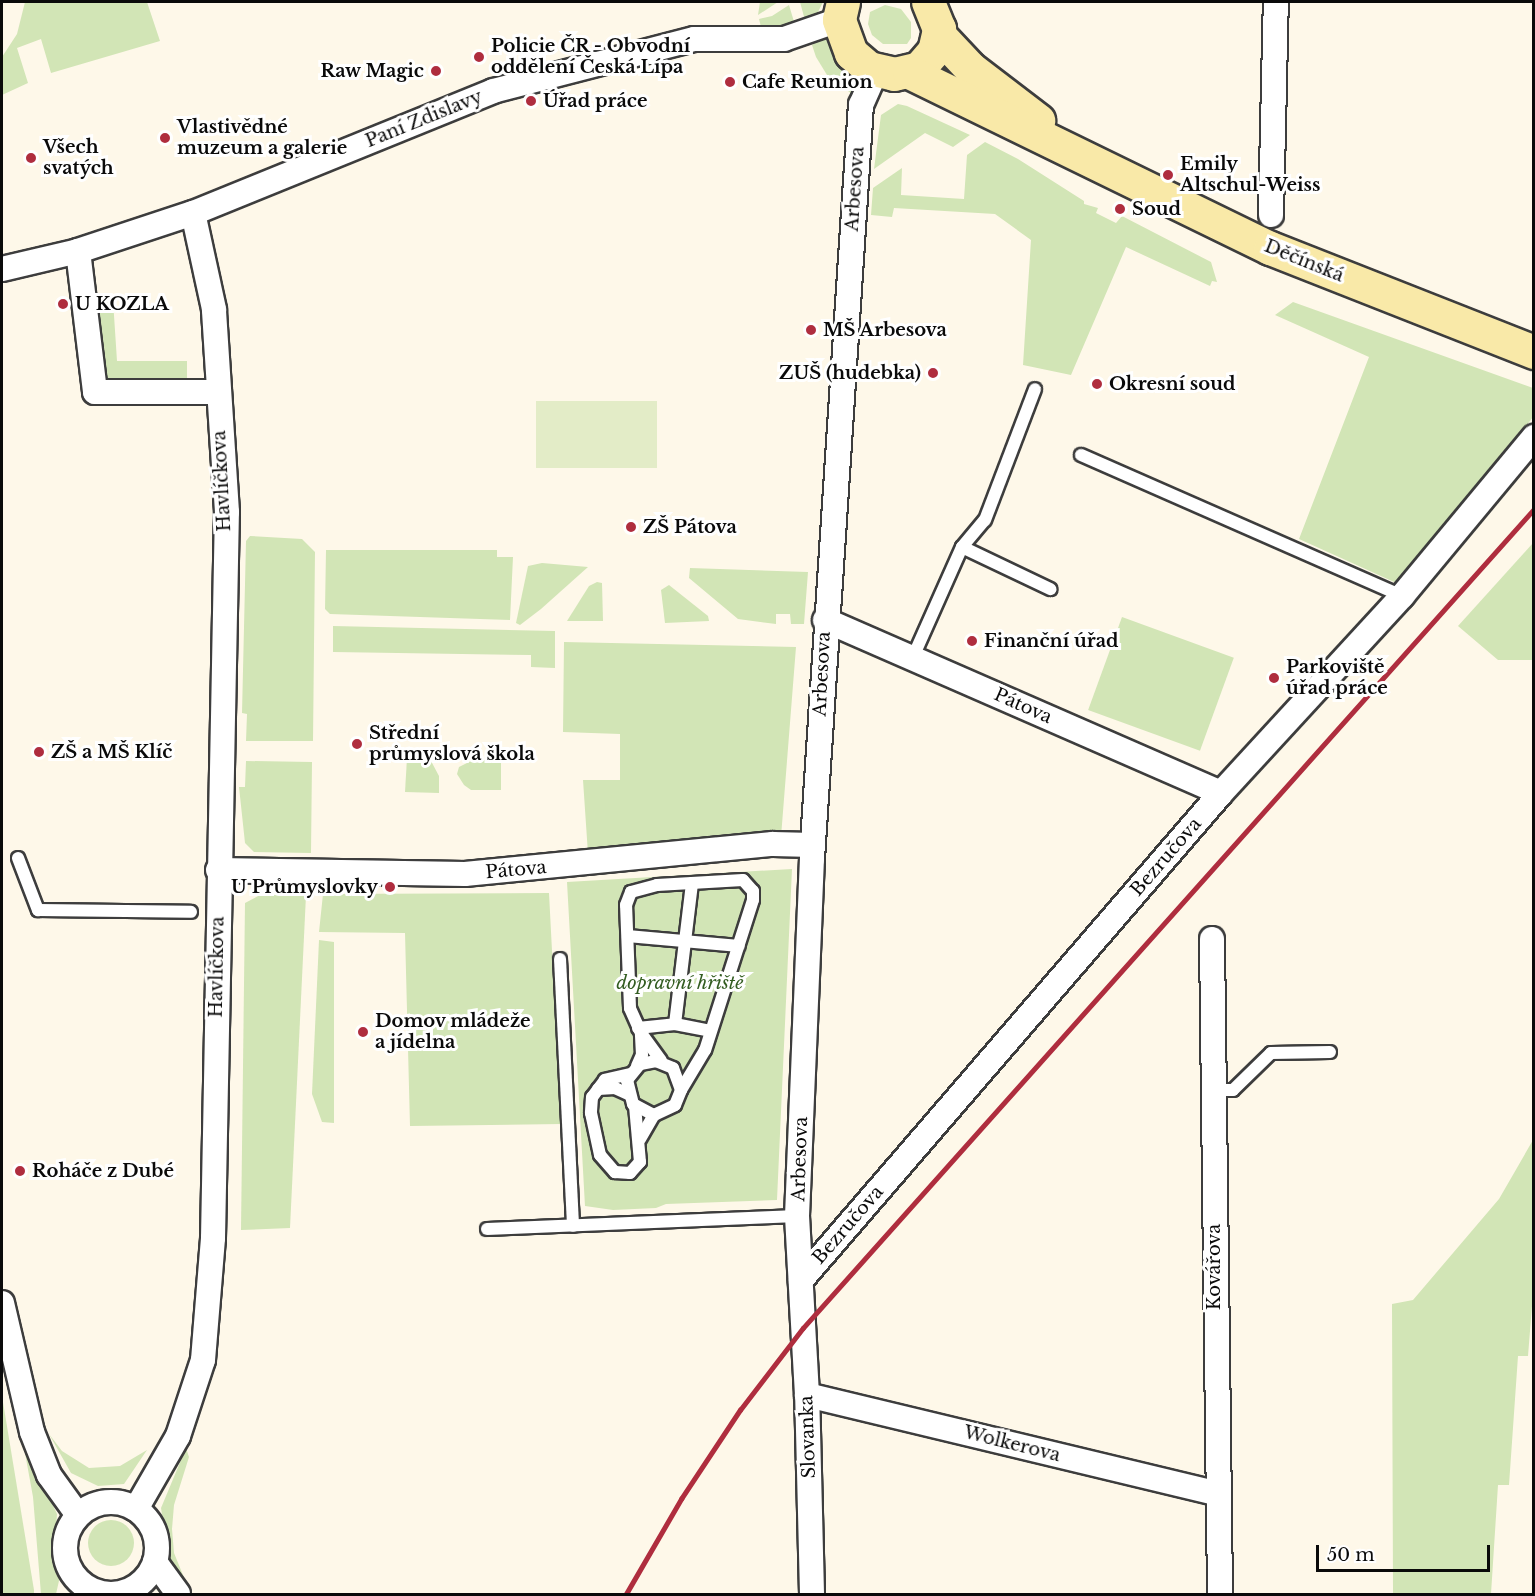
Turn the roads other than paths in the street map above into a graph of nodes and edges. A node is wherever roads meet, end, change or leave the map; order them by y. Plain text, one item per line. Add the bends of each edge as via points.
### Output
1 (928, 2) edge
2 (1276, 2) edge
3 (840, 8) edge
4 (939, 35) junction
5 (876, 72) junction
6 (909, 72) junction
7 (1083, 154) junction
8 (193, 213) junction
9 (1271, 215) dead end
10 (78, 251) junction
11 (2, 269) edge
12 (1533, 352) edge
13 (1035, 389) dead end
14 (218, 401) junction
15 (1533, 437) edge
16 (1082, 455) dead end
17 (962, 547) junction
18 (1050, 589) dead end
19 (1402, 596) junction
20 (825, 620) junction
21 (913, 657) junction
22 (1221, 793) junction
23 (813, 845) junction
24 (18, 858) dead end
25 (218, 870) junction
26 (692, 883) junction
27 (191, 912) dead end
28 (628, 936) junction
29 (686, 939) junction
30 (1212, 939) dead end
31 (739, 946) junction
32 (560, 959) dead end
33 (675, 1024) junction
34 (640, 1030) junction
35 (710, 1031) junction
36 (1330, 1052) dead end
37 (697, 1060) junction
38 (662, 1061) junction
39 (673, 1068) junction
40 (633, 1070) junction
41 (598, 1089) junction
42 (681, 1090) junction
43 (1213, 1090) junction
44 (628, 1094) junction
45 (635, 1106) junction
46 (654, 1115) junction
47 (640, 1139) junction
48 (797, 1216) junction
49 (573, 1226) junction
50 (488, 1229) dead end
51 (801, 1280) junction
52 (2, 1303) edge
53 (807, 1395) junction
54 (1216, 1493) junction
55 (136, 1509) junction
56 (78, 1515) junction
57 (155, 1562) junction
58 (80, 1589) edge
59 (145, 1591) edge
60 (178, 1594) edge
61 (812, 1594) edge
62 (1221, 1594) edge

1 - 4 main road, Děčínská
2 - 9 street
3 - 5 main road via 851,52
3 - 8 street, Paní Zdislavy via 784,39 694,39 493,92
4 - 6 main road via 928,61
4 - 7 main road, Děčínská via 970,68
5 - 6 main road, Děčínská
5 - 20 street, Arbesova via 861,105
6 - 7 main road, Děčínská
7 - 12 main road, Děčínská via 1270,248
8 - 10 street, Paní Zdislavy
8 - 14 street, Havlíčkova via 214,309
10 - 11 street, Paní Zdislavy
10 - 14 street via 95,392
13 - 17 lane via 984,520
14 - 25 street, Havlíčkova via 226,512
15 - 19 street, Bezručova
16 - 19 lane
17 - 18 lane
17 - 21 lane
19 - 22 street, Bezručova
20 - 21 street, Pátova
20 - 23 street, Arbesova
21 - 22 street, Pátova
22 - 51 street, Bezručova
23 - 25 street, Pátova via 773,844 465,874
23 - 48 street, Arbesova
24 - 27 lane via 38,910
25 - 55 street, Havlíčkova via 213,1238 203,1360 178,1436
26 - 28 lane via 631,892 626,905
26 - 29 lane
26 - 31 lane via 743,880 753,891
28 - 29 lane
28 - 34 lane via 630,1008
29 - 31 lane
29 - 33 lane
30 - 43 street, Kovářova
31 - 35 lane
32 - 49 lane
33 - 34 lane
33 - 35 lane
34 - 38 lane
34 - 40 lane via 642,1055
35 - 37 lane via 705,1050
36 - 43 lane via 1271,1053 1233,1090
37 - 39 lane
37 - 42 lane
38 - 39 lane
38 - 40 lane
39 - 42 lane
40 - 41 lane via 605,1080
40 - 44 lane
41 - 44 lane via 615,1088
41 - 47 lane via 592,1097 591,1113 606,1167 622,1174 637,1169
42 - 46 lane via 675,1105
43 - 54 street, Kovářova
44 - 45 lane
45 - 46 lane
45 - 47 lane
46 - 47 lane
48 - 49 lane
48 - 51 street, Arbesova
49 - 50 lane
51 - 53 street, Slovanka
52 - 56 street via 32,1432 49,1475
53 - 54 street, Wolkerova
53 - 61 street, Slovanka
54 - 62 street, Kovářova
55 - 56 street via 105,1502
55 - 57 street via 155,1533
56 - 58 street via 66,1534 64,1552
57 - 59 street via 146,1577
57 - 60 street
58 - 59 street via 105,1594

